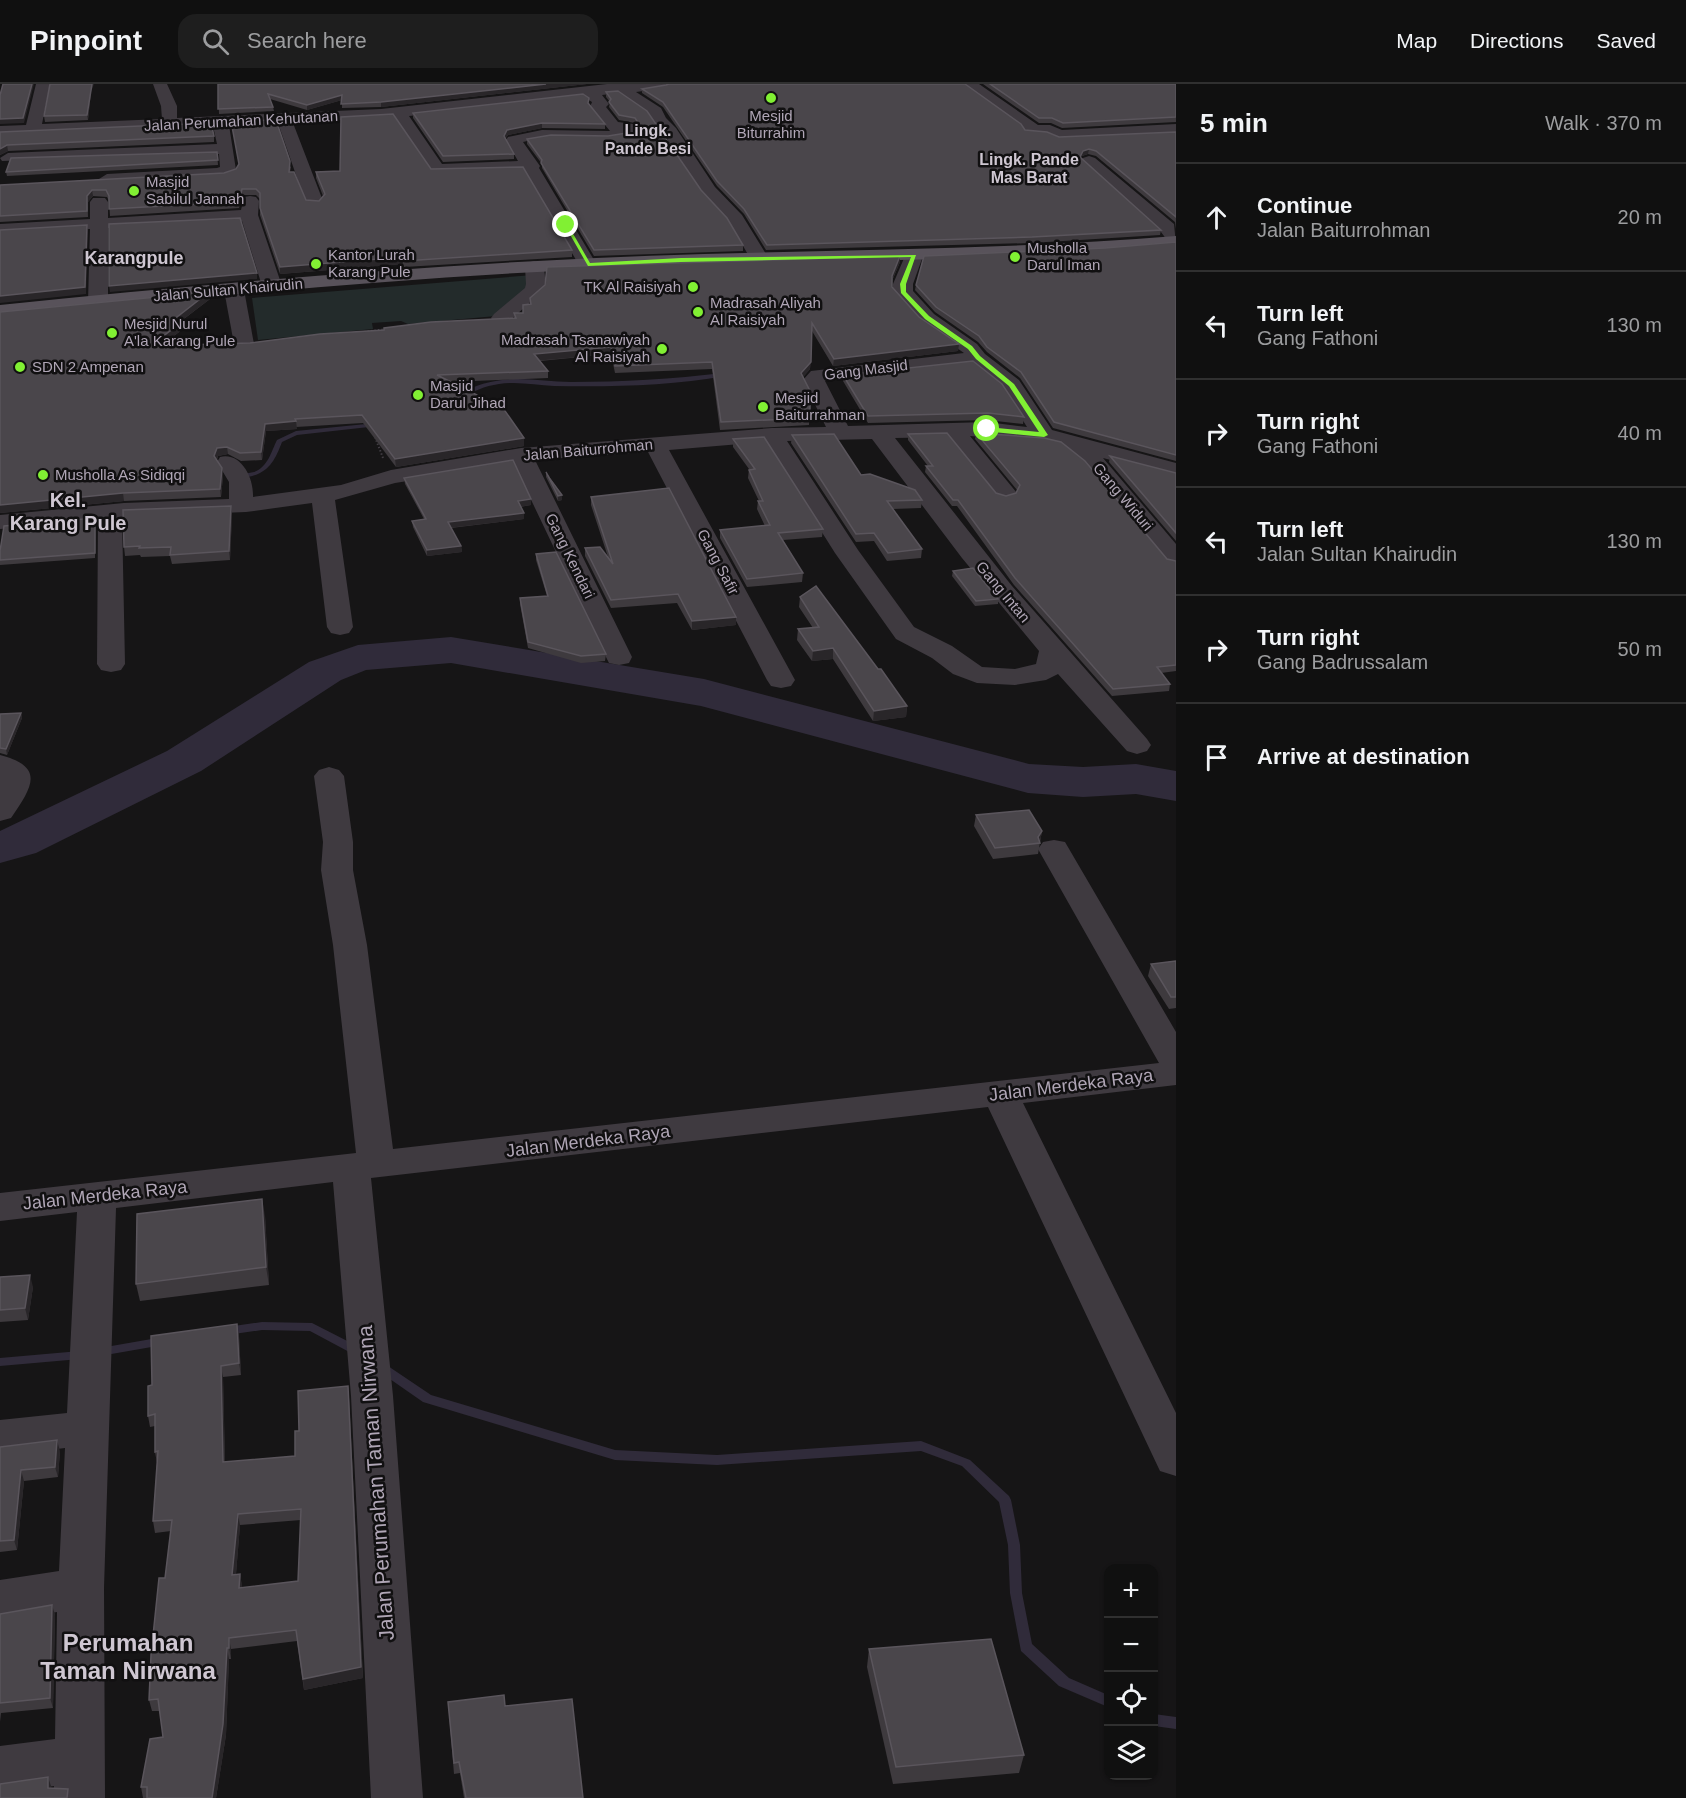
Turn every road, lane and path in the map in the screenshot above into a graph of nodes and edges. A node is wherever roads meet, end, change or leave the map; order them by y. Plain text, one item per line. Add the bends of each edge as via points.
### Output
1 (43, 84) edge
2 (160, 84) edge
3 (665, 84) edge
4 (969, 84) edge
5 (619, 86) edge
6 (450, 91) edge
7 (588, 93) junction
8 (481, 105) junction
9 (399, 112) junction
10 (284, 119) junction
11 (220, 122) junction
12 (170, 124) junction
13 (1176, 129) edge
14 (7, 130) edge
15 (33, 130) junction
16 (224, 149) junction
17 (1089, 161) edge
18 (4, 164) edge
19 (532, 166) junction
20 (314, 201) edge
21 (98, 223) junction
22 (0, 229) edge
23 (1176, 241) edge
24 (914, 256) junction
25 (759, 259) junction
26 (588, 265) junction
27 (534, 267) junction
28 (272, 286) junction
29 (234, 290) junction
30 (98, 302) junction
31 (0, 311) edge
32 (501, 318) edge
33 (390, 329) edge
34 (357, 332) edge
35 (244, 344) edge
36 (978, 357) junction
37 (372, 429) edge
38 (952, 429) junction
39 (878, 431) junction
40 (840, 432) junction
41 (772, 435) junction
42 (1054, 437) junction
43 (655, 444) junction
44 (521, 455) junction
45 (1176, 470) edge
46 (235, 471) dead end
47 (390, 477) junction
48 (1005, 493) edge
49 (323, 495) junction
50 (239, 506) junction
51 (110, 511) junction
52 (0, 522) edge
53 (1176, 559) edge
54 (340, 627) dead end
55 (1052, 652) junction
56 (619, 657) dead end
57 (111, 664) dead end
58 (781, 680) dead end
59 (1137, 745) dead end
60 (0, 764) edge
61 (329, 776) dead end
62 (0, 812) edge
63 (1054, 849) dead end
64 (1176, 1062) edge
65 (1176, 1072) edge
66 (1000, 1093) junction
67 (364, 1167) junction
68 (97, 1196) junction
69 (0, 1207) edge
70 (86, 1428) junction
71 (0, 1438) edge
72 (1176, 1458) edge
73 (81, 1588) junction
74 (0, 1601) edge
75 (0, 1770) edge
76 (79, 1778) edge
77 (397, 1798) edge

1 - 15 street
2 - 12 street via 169,106
3 - 5 street, Jalan Perumahan Kehutanan
4 - 13 street via 1031,126 1030,130 1072,135
5 - 7 street, Jalan Perumahan Kehutanan
5 - 25 street via 656,111 658,120 670,131 709,190 736,219
6 - 8 street
7 - 8 street, Jalan Perumahan Kehutanan
7 - 19 street via 598,99 598,107 614,127 628,128 630,132 514,140
8 - 9 street, Jalan Perumahan Kehutanan
9 - 10 street, Jalan Perumahan Kehutanan
9 - 19 street via 439,170
10 - 11 street, Jalan Perumahan Kehutanan
10 - 20 street
11 - 12 street, Jalan Perumahan Kehutanan
11 - 16 street
12 - 15 street, Jalan Perumahan Kehutanan
14 - 15 street, Jalan Perumahan Kehutanan
14 - 18 street
16 - 18 street, Jalan Perumahan Kehutanan
16 - 21 street via 230,169 219,173 96,189
17 - 23 street via 1168,228
19 - 26 street
21 - 22 street
21 - 28 street via 249,208
21 - 30 street
23 - 24 main road, Jalan Sultan Khairudin
24 - 25 main road, Jalan Sultan Khairudin
24 - 36 street via 903,284 905,294 927,318
25 - 26 main road, Jalan Sultan Khairudin
26 - 27 main road, Jalan Sultan Khairudin
27 - 28 main road, Jalan Sultan Khairudin
27 - 32 street via 533,291
28 - 29 main road, Jalan Sultan Khairudin
29 - 30 main road, Jalan Sultan Khairudin
29 - 35 street
30 - 31 main road, Jalan Sultan Khairudin
33 - 34 path
36 - 40 street, Gang Masjid via 818,375 814,380
36 - 42 street via 1011,385
37 - 47 path
38 - 39 street, Jalan Baiturrohman
38 - 42 street, Jalan Baiturrohman
38 - 48 street
39 - 40 street, Jalan Baiturrohman
39 - 55 street, Gang Intan via 927,500
40 - 41 street, Jalan Baiturrohman
41 - 43 street, Jalan Baiturrohman
41 - 55 street via 847,553 905,633 977,675 1036,674 1048,669
42 - 45 street, Jalan Baiturrohman
42 - 53 street, Gang Widuri via 1094,461
43 - 44 street, Jalan Baiturrohman
43 - 58 street, Gang Safir
44 - 47 street, Jalan Baiturrohman
44 - 56 street, Gang Kendari
46 - 50 street via 243,489
47 - 49 street, Jalan Baiturrohman
49 - 50 street, Jalan Baiturrohman
49 - 54 street
50 - 51 street, Jalan Baiturrohman
51 - 52 street, Jalan Baiturrohman
51 - 57 street
55 - 59 street, Gang Intan
60 - 62 street via 16,771 16,782
61 - 67 street, Jalan Perumahan Taman Nirwana via 338,842 337,870 350,945
63 - 64 street
65 - 66 street, Jalan Merdeka Raya
66 - 67 street, Jalan Merdeka Raya
66 - 72 street
67 - 68 street, Jalan Merdeka Raya
67 - 77 street, Jalan Perumahan Taman Nirwana via 370,1375
68 - 69 street, Jalan Merdeka Raya
68 - 70 street
70 - 71 street
70 - 73 street
73 - 74 street
73 - 76 street
75 - 76 street

